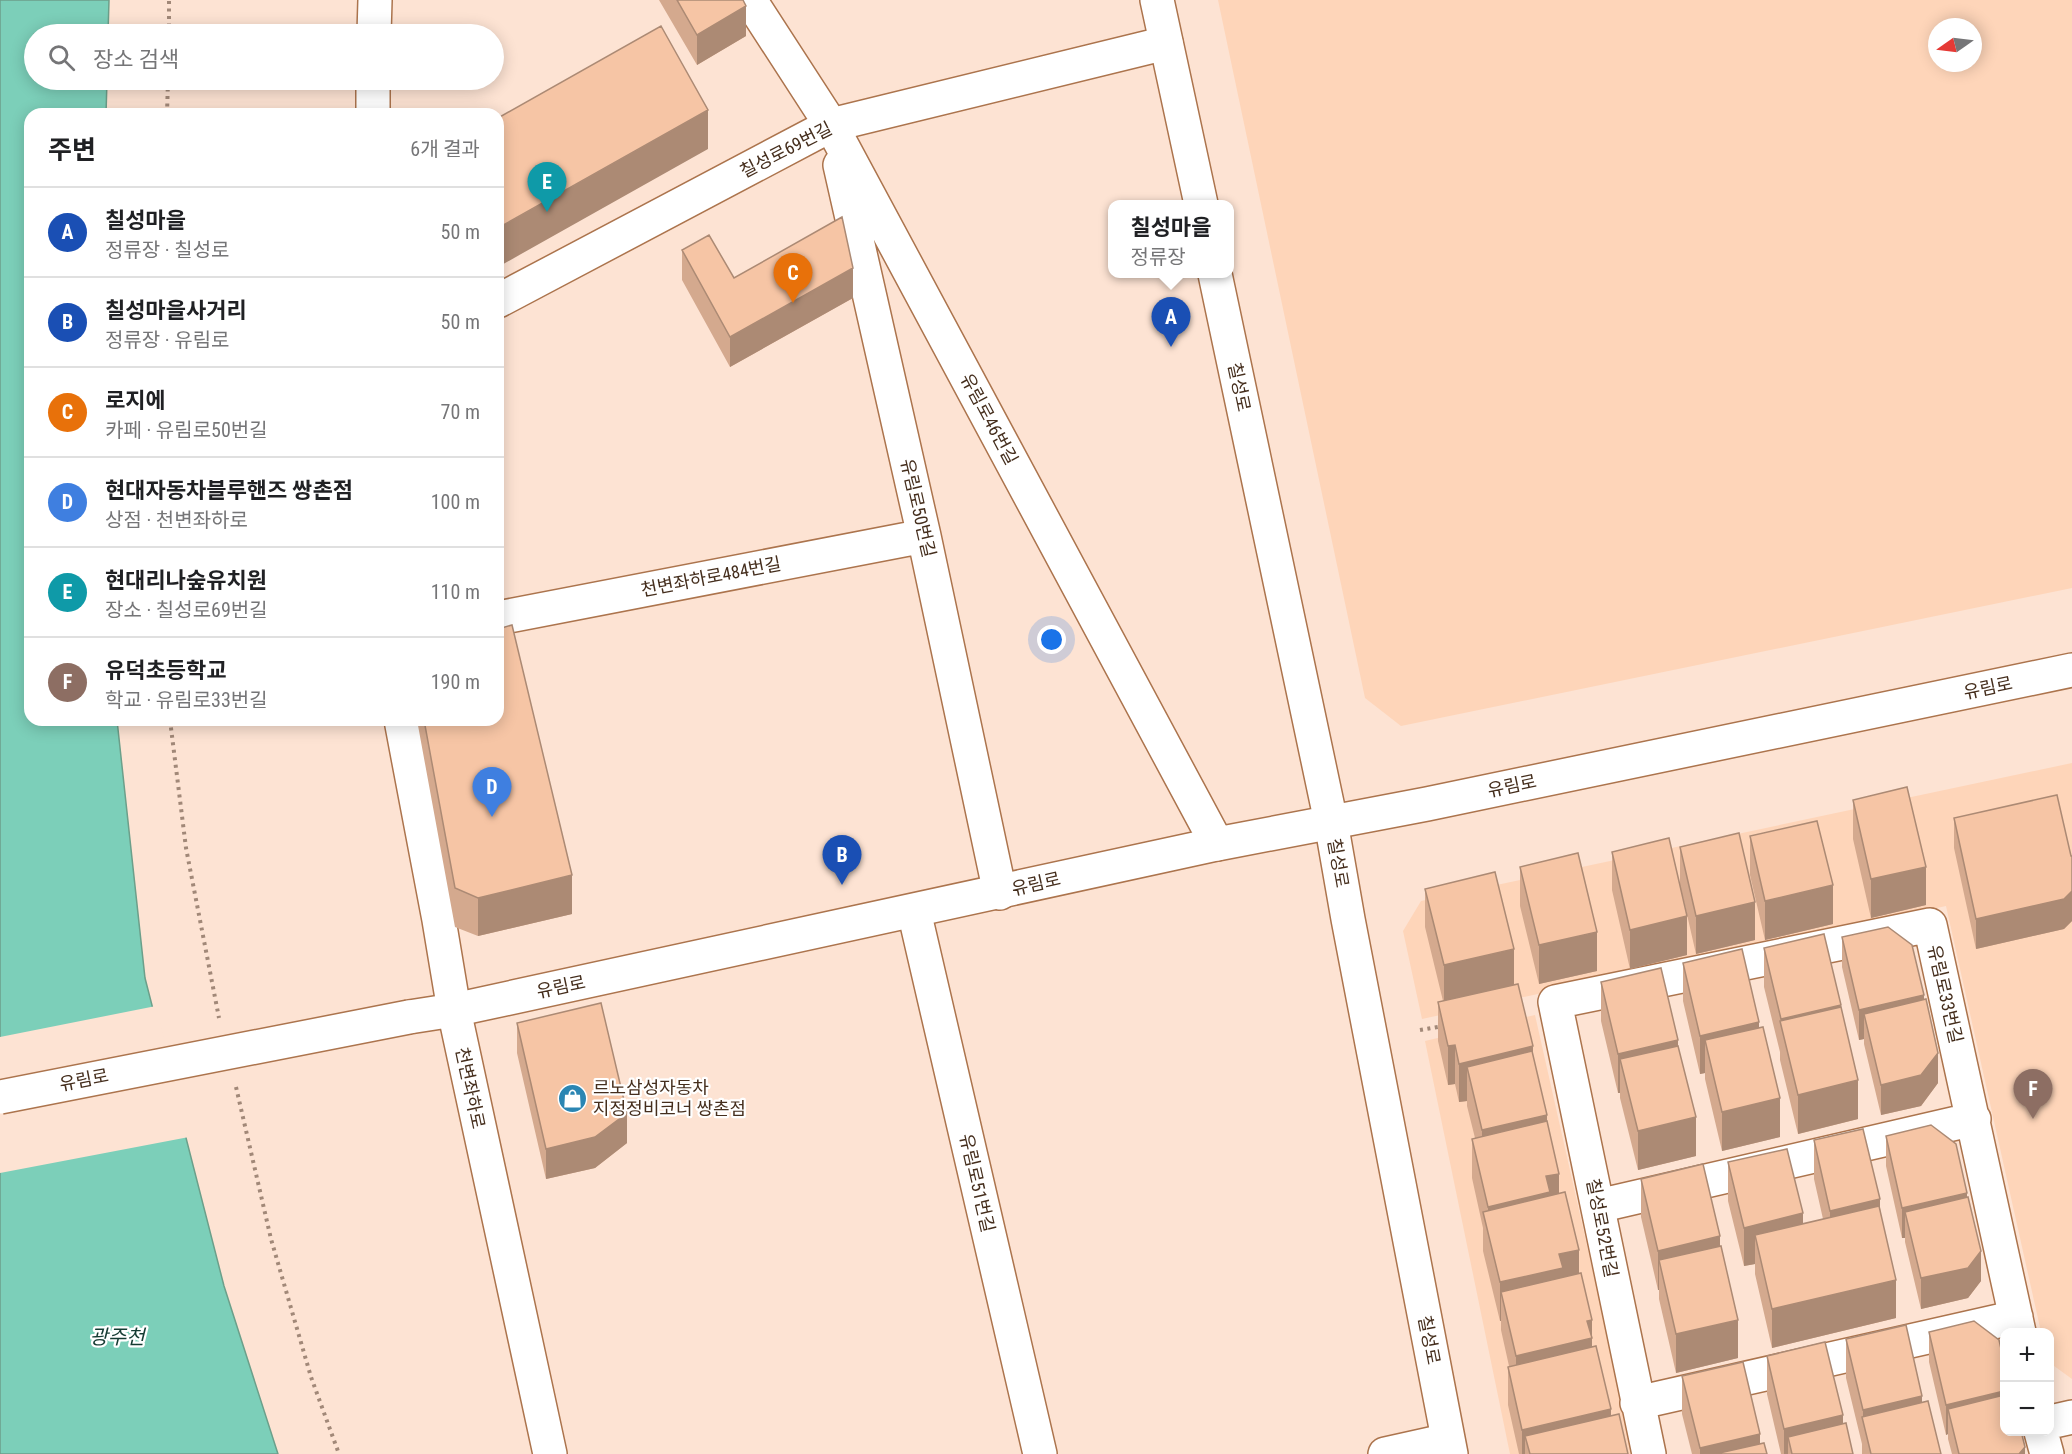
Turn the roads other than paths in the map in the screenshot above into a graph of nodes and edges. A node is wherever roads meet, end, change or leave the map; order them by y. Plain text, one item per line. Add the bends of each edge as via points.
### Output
1 (375, 0) edge
2 (750, 0) edge
3 (1157, 0) edge
4 (374, 24) edge
5 (1166, 44) junction
6 (373, 90) edge
7 (373, 108) edge
8 (831, 125) junction
9 (1200, 200) edge
10 (1216, 278) edge
11 (504, 298) edge
12 (924, 536) junction
13 (504, 617) edge
14 (2072, 670) edge
15 (402, 726) edge
16 (1331, 822) junction
17 (1216, 844) junction
18 (1000, 892) junction
19 (914, 911) junction
20 (1555, 1002) joint
21 (453, 1010) junction
22 (0, 1097) edge
23 (1974, 1119) junction
24 (1598, 1206) junction
25 (2017, 1325) edge
26 (1637, 1403) junction
27 (2072, 1417) edge
28 (2054, 1421) edge
29 (2042, 1436) edge
30 (1449, 1447) edge
31 (550, 1454) edge
32 (1040, 1454) edge
33 (1385, 1454) edge
34 (1648, 1454) edge
35 (2047, 1454) edge

1 - 4 street
2 - 8 street, 유림로46번길
3 - 5 street
5 - 8 street, 칠성로69번길
5 - 9 street
6 - 7 street
8 - 11 street, 칠성로69번길
8 - 12 street, 유림로50번길
8 - 17 street, 유림로46번길
10 - 16 street, 칠성로
12 - 13 street, 천변좌하로484번길
12 - 18 street, 유림로50번길
14 - 16 street, 유림로
15 - 21 street, 천변좌하로
16 - 17 street, 유림로
16 - 30 street, 칠성로
17 - 18 street, 유림로
18 - 19 street, 유림로
19 - 21 street, 유림로
19 - 32 street, 유림로51번길
20 - 23 street, 유림로33번길 via 1930,925
20 - 24 street, 칠성로52번길
21 - 22 street, 유림로, bridge
21 - 31 street, 천변좌하로
23 - 24 street
23 - 25 street, 유림로33번길
24 - 26 street, 칠성로52번길
25 - 26 street, 유림로33번길
26 - 34 street, 칠성로52번길
27 - 28 street
29 - 35 street
30 - 33 street

